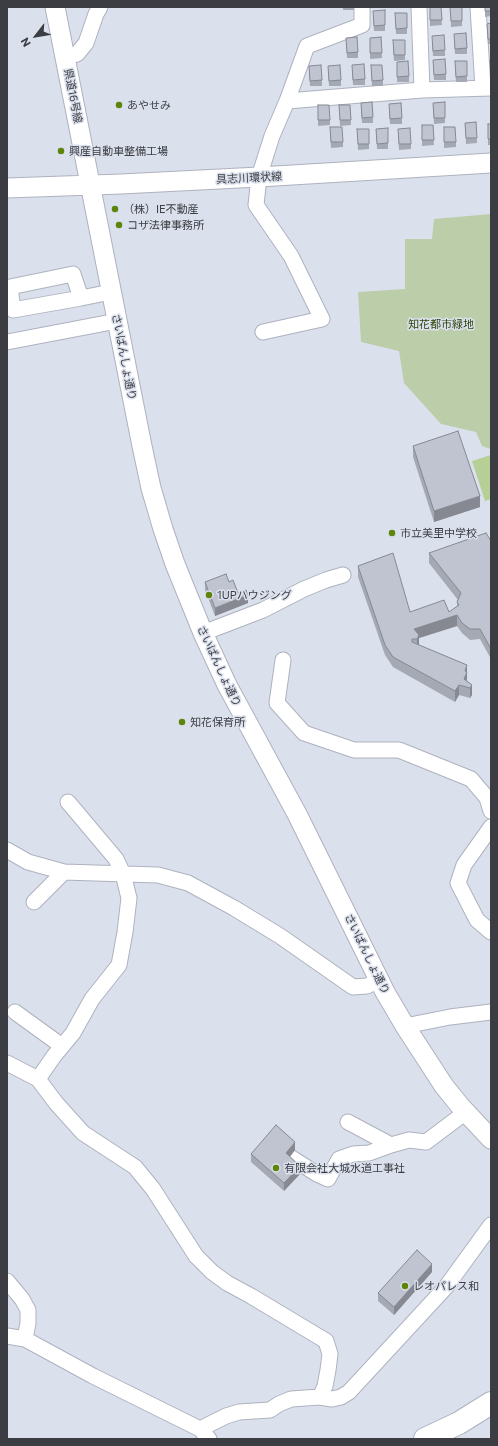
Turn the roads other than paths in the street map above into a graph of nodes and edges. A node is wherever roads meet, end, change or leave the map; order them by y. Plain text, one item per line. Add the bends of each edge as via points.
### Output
1 (55, 7) edge
2 (100, 7) edge
3 (362, 7) edge
4 (419, 7) edge
5 (478, 7) edge
6 (65, 57) junction
7 (487, 88) edge
8 (422, 90) junction
9 (287, 101) junction
10 (491, 163) edge
11 (259, 178) junction
12 (90, 185) junction
13 (7, 188) edge
14 (111, 292) junction
15 (81, 298) dead end
16 (117, 321) junction
17 (263, 332) dead end
18 (7, 342) edge
19 (343, 575) dead end
20 (203, 633) junction
21 (283, 660) dead end
22 (68, 802) dead end
23 (491, 811) edge
24 (491, 827) edge
25 (7, 850) edge
26 (64, 872) junction
27 (123, 874) junction
28 (34, 902) dead end
29 (491, 932) edge
30 (379, 980) junction
31 (15, 1012) dead end
32 (491, 1012) edge
33 (405, 1026) junction
34 (62, 1046) junction
35 (7, 1063) edge
36 (38, 1079) junction
37 (466, 1112) junction
38 (348, 1122) dead end
39 (491, 1139) edge
40 (391, 1146) junction
41 (290, 1157) edge
42 (491, 1225) edge
43 (7, 1281) edge
44 (7, 1336) edge
45 (25, 1339) junction
46 (320, 1397) junction
47 (491, 1403) edge
48 (205, 1434) edge
49 (434, 1437) edge

1 - 6 main road, 県道16号線
2 - 6 street via 86,43 77,54
3 - 9 street via 362,25 307,46
4 - 8 street
5 - 7 street
6 - 12 main road, 県道16号線
7 - 8 street
8 - 9 street
9 - 11 street via 272,136
10 - 11 main road, 具志川環状線
11 - 12 main road, 具志川環状線
11 - 17 street via 256,205 291,256 322,319
12 - 13 main road, 具志川環状線
12 - 14 main road, さいばんしょ通り
14 - 15 street
14 - 16 main road, さいばんしょ通り
16 - 18 street
16 - 20 main road, さいばんしょ通り via 151,488 175,564
19 - 20 street
20 - 30 main road, さいばんしょ通り via 227,685 296,814
21 - 23 street via 277,703 304,733 354,750 400,750 471,779 487,798
22 - 27 street via 116,859
24 - 29 street via 464,866 458,883 477,920
25 - 26 street via 28,862
26 - 27 street
26 - 28 street
27 - 30 street via 158,875 188,883 280,936 353,987 367,986
27 - 34 street via 128,898 119,965 92,999 73,1033
30 - 33 main road, さいばんしょ通り
31 - 34 street
32 - 33 street
33 - 37 main road, さいばんしょ通り via 444,1086
34 - 36 street
35 - 36 street
36 - 46 street via 83,1133 135,1167 153,1189 196,1256 212,1272 326,1341 330,1360
37 - 39 main road, さいばんしょ通り
37 - 40 street via 426,1142 409,1140
38 - 40 street
40 - 41 street via 339,1159 328,1179
42 - 46 street via 446,1287 349,1392 332,1399
43 - 45 street via 28,1310
44 - 45 street
45 - 48 street
46 - 48 street via 291,1399 270,1410 239,1412 226,1416
47 - 49 highway

